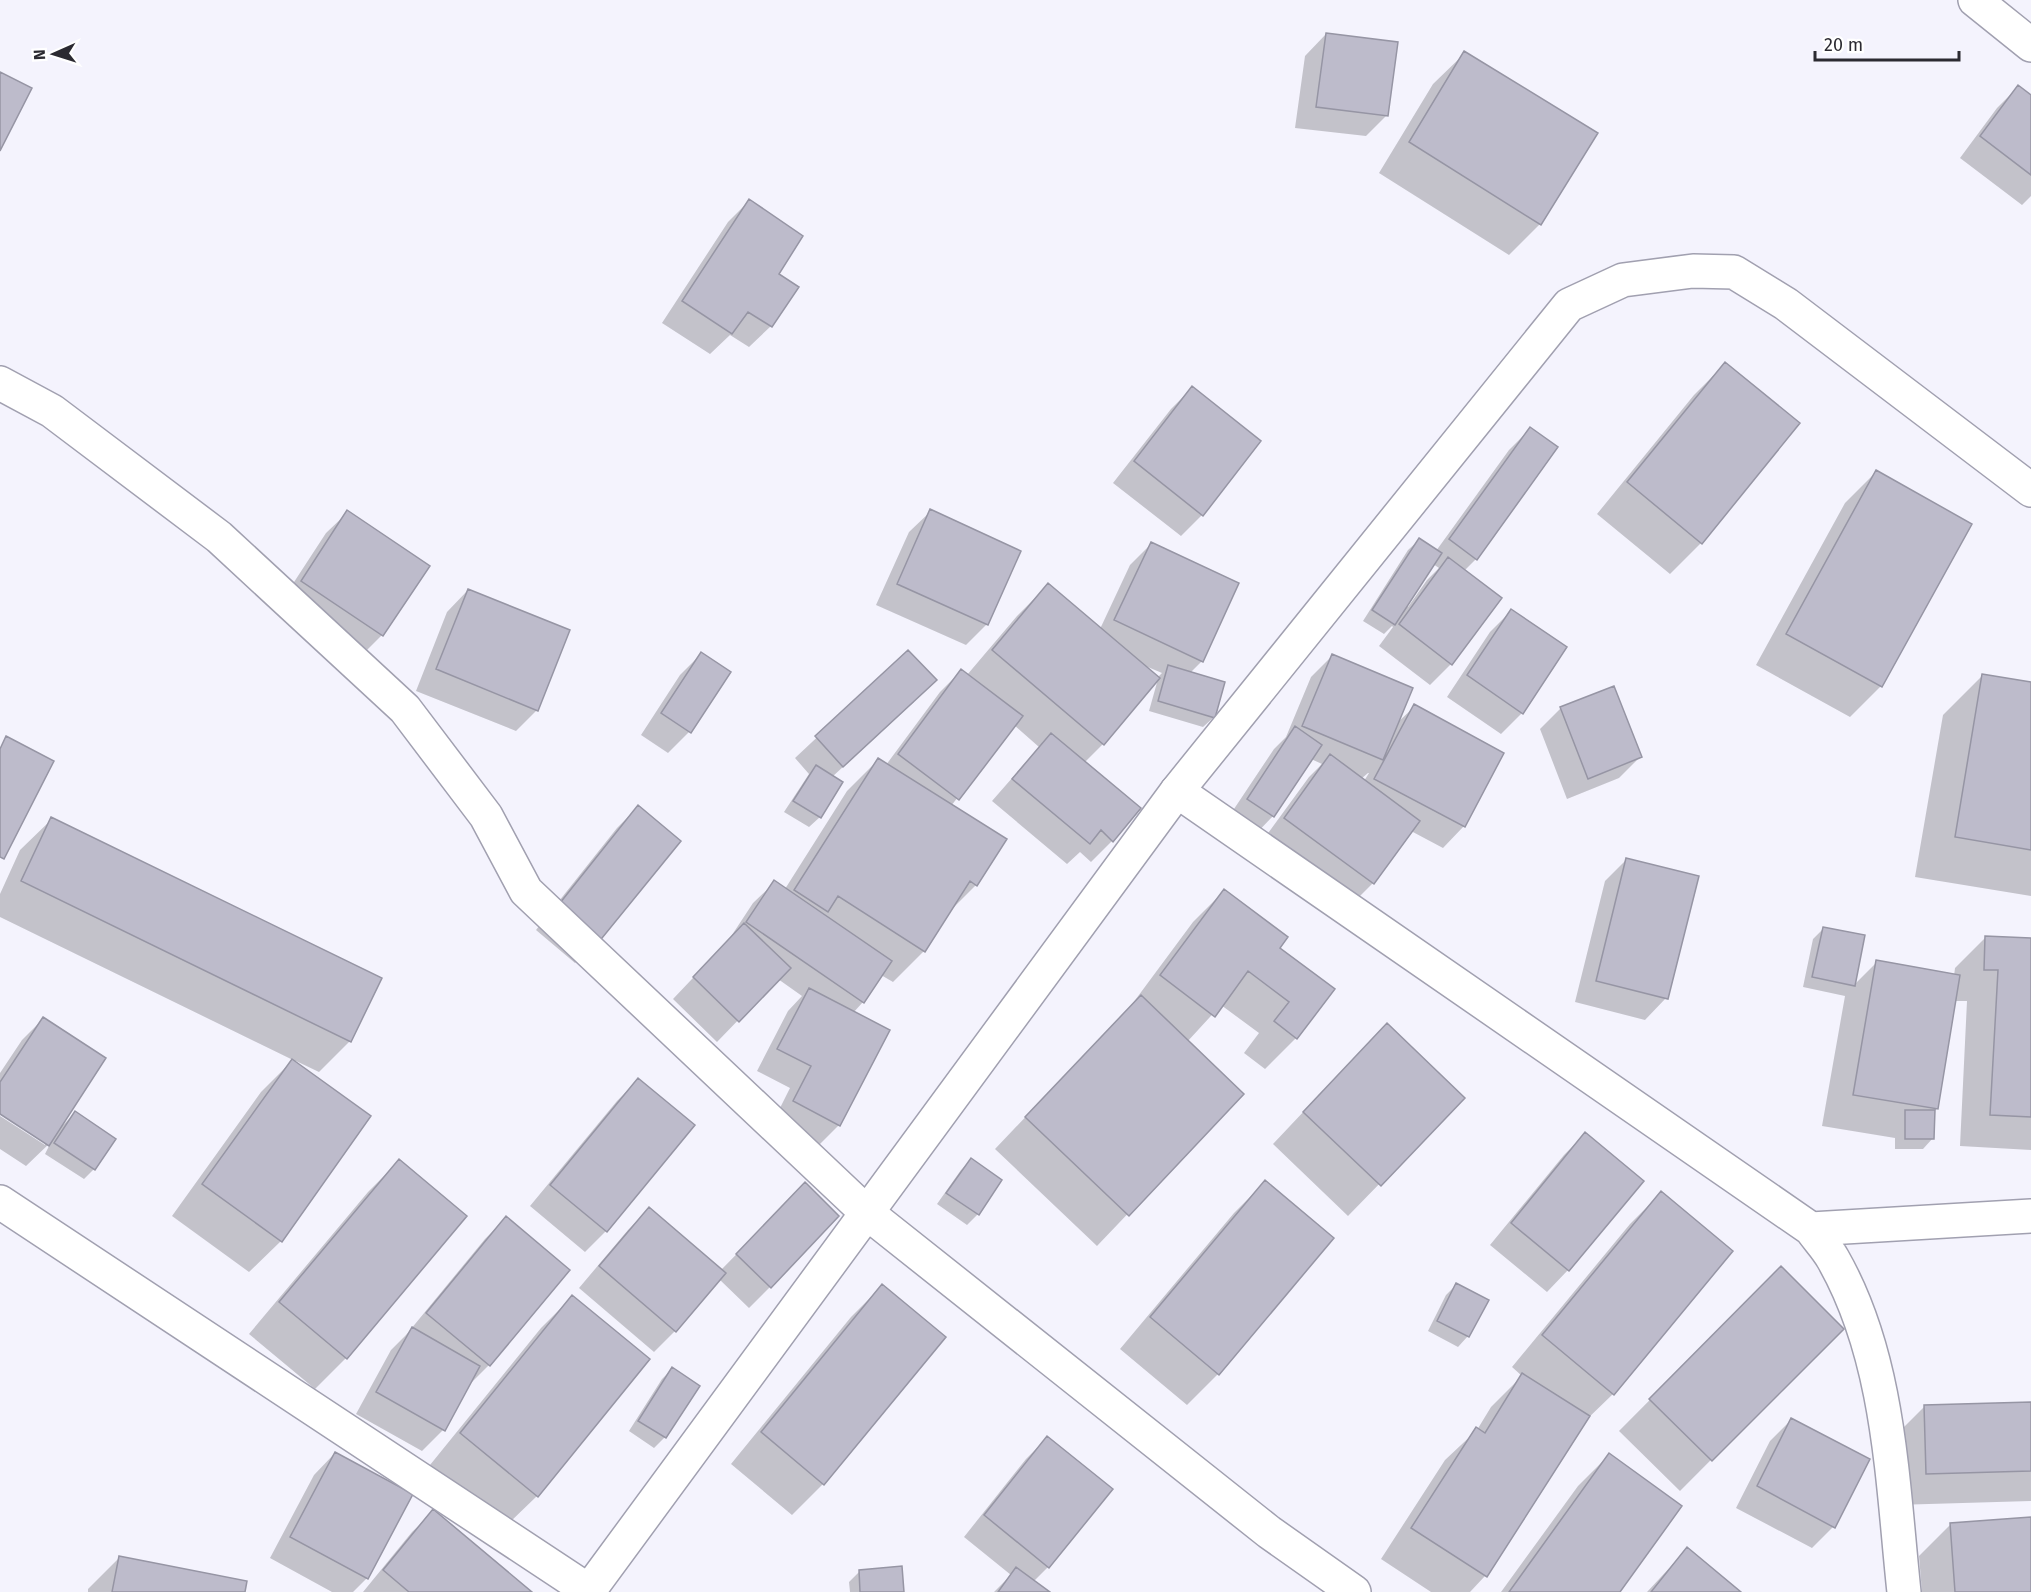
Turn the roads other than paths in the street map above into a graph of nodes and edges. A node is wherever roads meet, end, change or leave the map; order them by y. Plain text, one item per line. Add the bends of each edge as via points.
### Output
1 (1975, 0) edge
2 (2031, 45) edge
3 (0, 383) edge
4 (2031, 490) edge
5 (1177, 791) junction
6 (0, 1202) edge
7 (866, 1212) junction
8 (2031, 1216) edge
9 (1853, 1226) junction
10 (1811, 1229) junction
11 (1833, 1258) junction
12 (589, 1591) edge
13 (1354, 1592) edge
14 (1904, 1592) edge

1 - 2 street
3 - 7 street via 52,411 219,537 405,709 486,816 526,891
4 - 5 street via 1786,304 1734,272 1693,271 1623,280 1569,305
5 - 7 street
5 - 10 street
6 - 12 street
7 - 12 street
7 - 13 street via 1269,1532
8 - 9 street
9 - 10 street
9 - 11 street
10 - 11 street
11 - 14 street via 1862,1321 1884,1404

